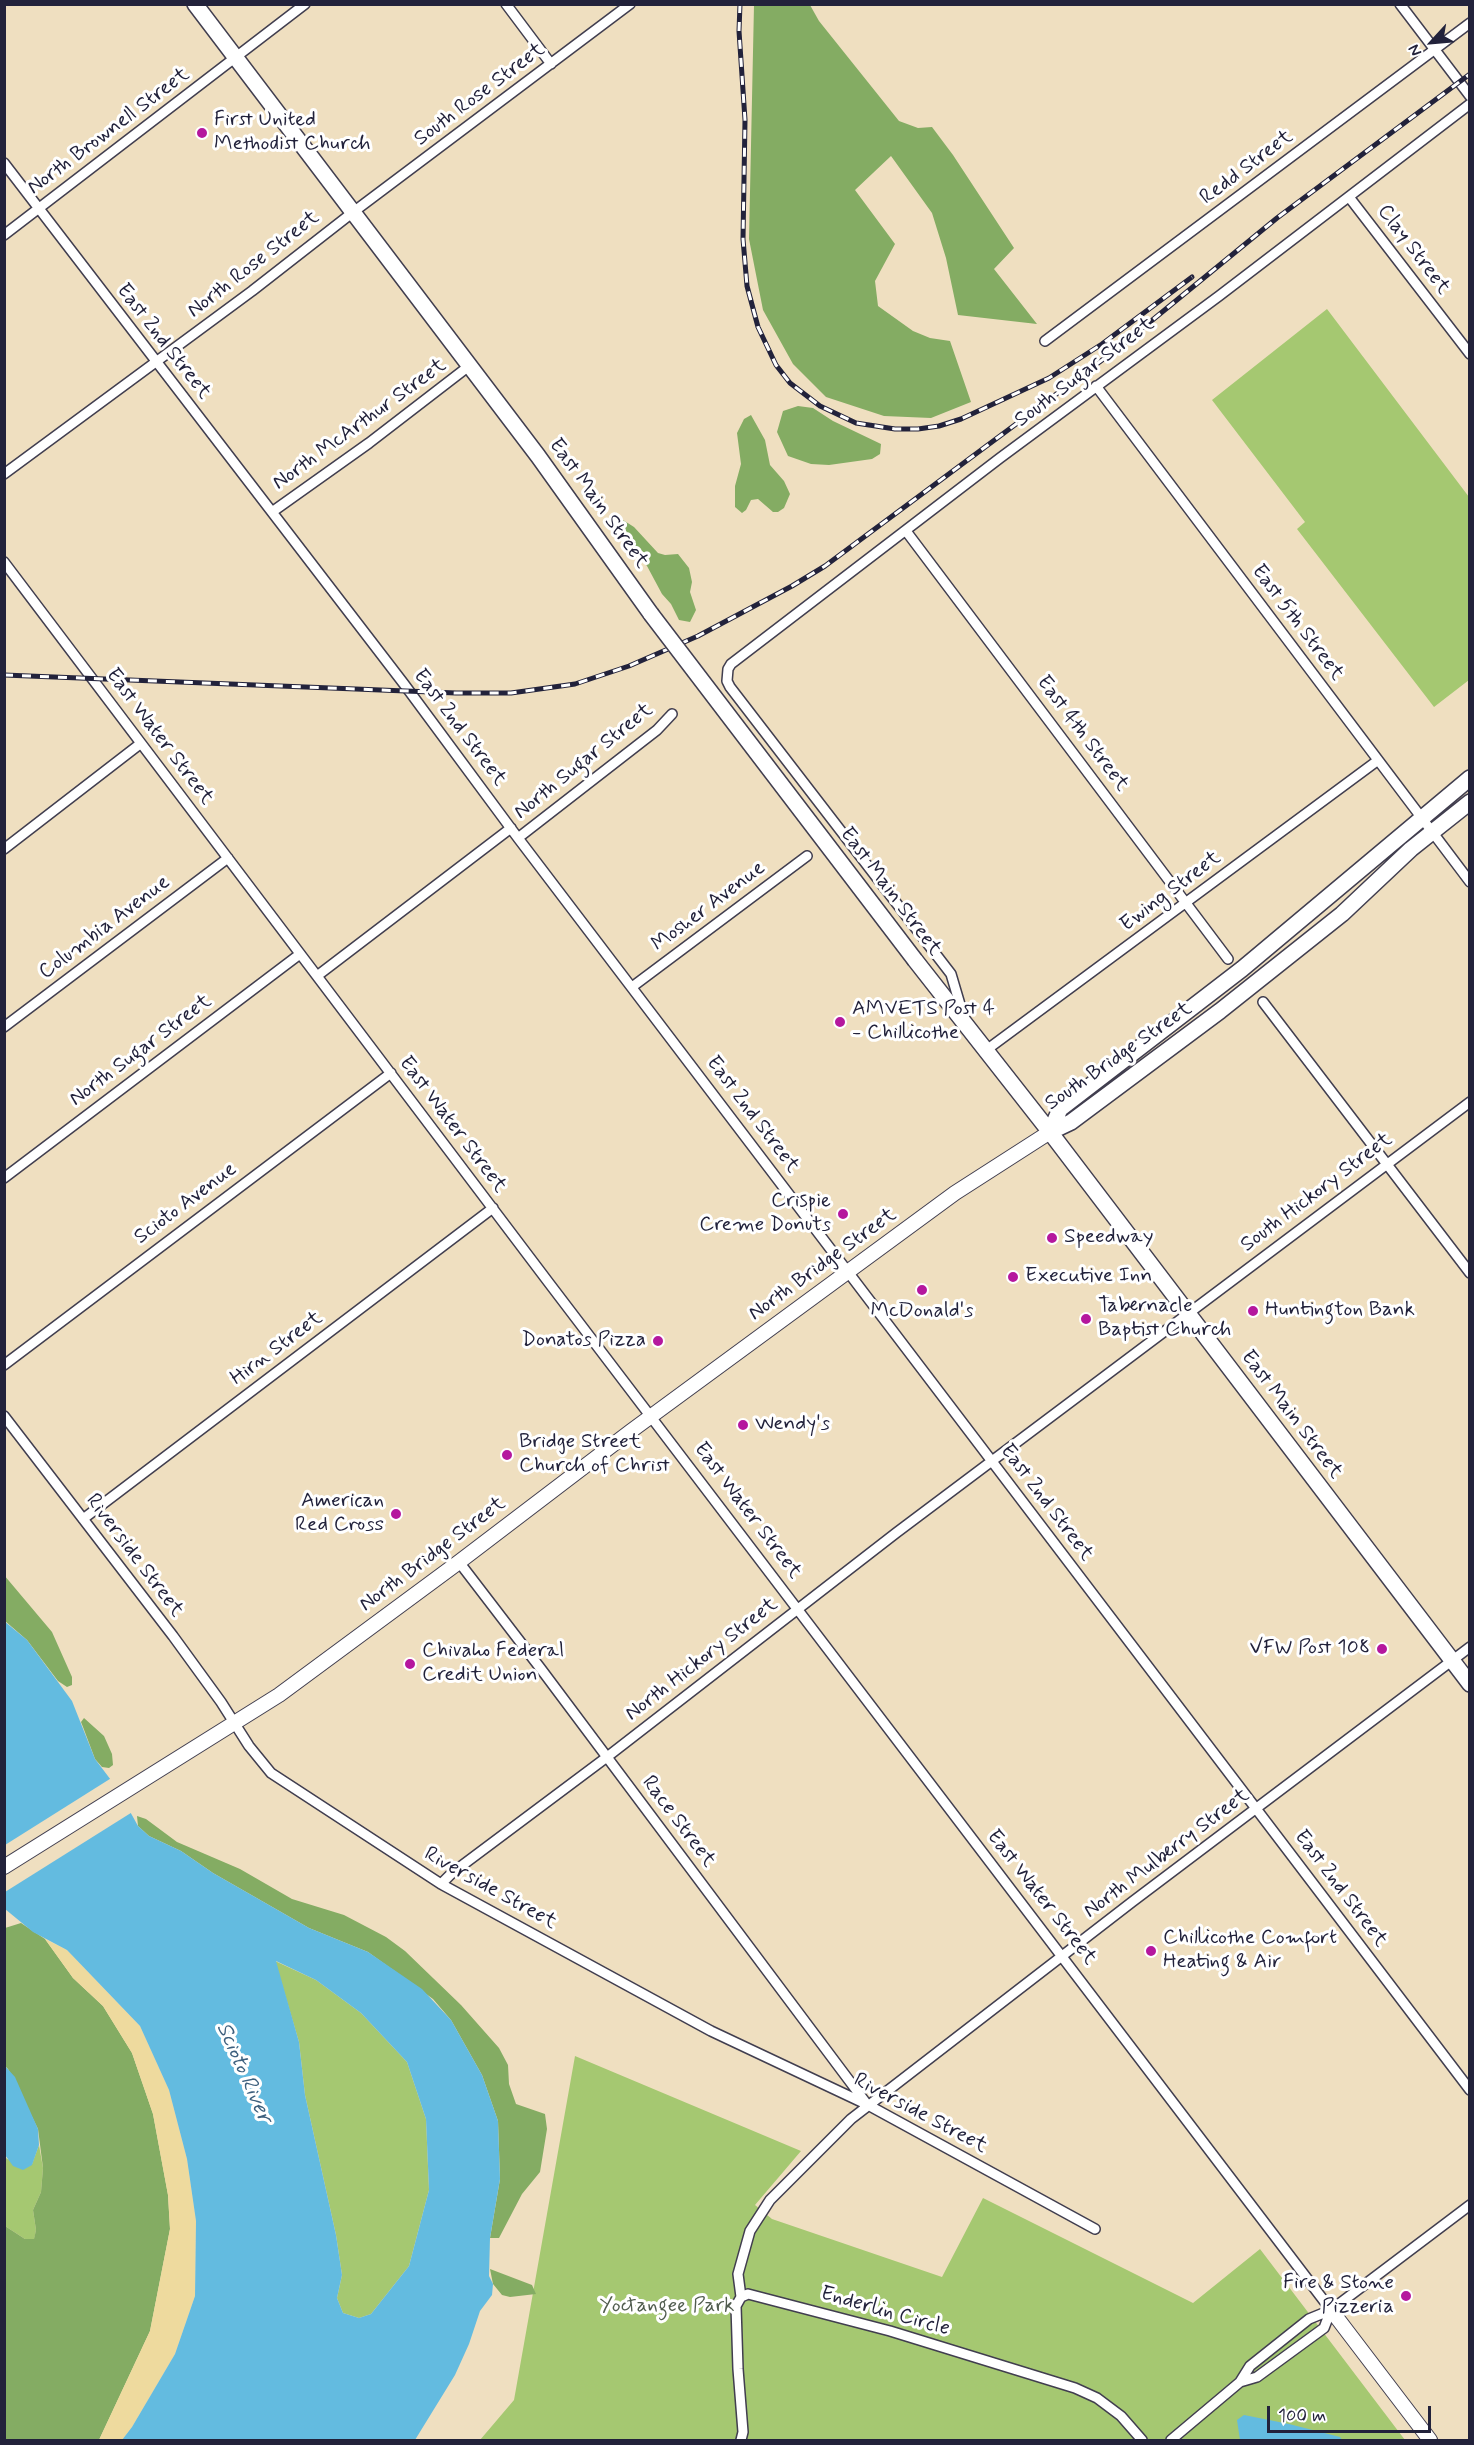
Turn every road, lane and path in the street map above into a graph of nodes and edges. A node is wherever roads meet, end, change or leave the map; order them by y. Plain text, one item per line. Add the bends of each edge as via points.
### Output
1 (195, 4) edge
2 (305, 4) edge
3 (506, 4) edge
4 (630, 4) edge
5 (1400, 4) edge
6 (1470, 23) edge
7 (1434, 50) junction
8 (235, 58) junction
9 (551, 64) junction
10 (1470, 96) edge
11 (1470, 104) edge
12 (4, 163) edge
13 (1349, 197) junction
14 (39, 209) junction
15 (352, 213) junction
16 (4, 235) edge
17 (1045, 341) dead end
18 (1470, 354) edge
19 (155, 363) junction
20 (469, 366) junction
21 (1096, 386) junction
22 (4, 474) edge
23 (272, 512) junction
24 (906, 531) junction
25 (4, 562) edge
26 (727, 674) joint
27 (672, 714) dead end
28 (141, 744) junction
29 (1377, 761) junction
30 (1470, 778) edge
31 (1470, 802) edge
32 (1420, 818) junction
33 (511, 828) junction
34 (1431, 833) junction
35 (518, 838) junction
36 (4, 849) edge
37 (807, 856) dead end
38 (228, 858) junction
39 (1470, 882) edge
40 (1187, 903) junction
41 (300, 954) junction
42 (1228, 959) dead end
43 (318, 976) junction
44 (632, 987) junction
45 (1263, 1002) dead end
46 (4, 1027) edge
47 (968, 1028) junction
48 (985, 1051) junction
49 (391, 1073) junction
50 (1470, 1102) edge
51 (1050, 1132) junction
52 (1387, 1164) junction
53 (4, 1178) edge
54 (493, 1208) junction
55 (848, 1274) junction
56 (1470, 1274) edge
57 (1187, 1313) junction
58 (4, 1365) edge
59 (4, 1416) edge
60 (652, 1416) junction
61 (993, 1461) junction
62 (83, 1519) junction
63 (459, 1563) junction
64 (798, 1607) junction
65 (1470, 1647) edge
66 (1452, 1661) junction
67 (1470, 1684) edge
68 (235, 1724) junction
69 (607, 1757) junction
70 (1256, 1809) junction
71 (4, 1867) edge
72 (441, 1884) junction
73 (1063, 1955) junction
74 (1470, 2090) edge
75 (868, 2104) junction
76 (1470, 2205) edge
77 (1095, 2229) dead end
78 (741, 2297) junction
79 (1331, 2310) junction
80 (1240, 2382) junction
81 (741, 2440) edge
82 (1142, 2440) edge
83 (1172, 2440) edge
84 (1430, 2440) edge

1 - 8 main road, East Main Street
2 - 8 street, North Brownell Street
3 - 9 street
4 - 9 street, South Rose Street
5 - 7 street
6 - 7 street, Redd Street
7 - 10 street
7 - 17 street, Redd Street
8 - 14 street, North Brownell Street
8 - 15 main road, East Main Street
9 - 15 street, South Rose Street
11 - 13 street, South Sugar Street
12 - 14 street, East 2nd Street
13 - 18 street, Clay Street
13 - 21 street, South Sugar Street
14 - 16 street, North Brownell Street
14 - 19 street, East 2nd Street
15 - 19 street, North Rose Street
15 - 20 main road, East Main Street
19 - 22 street, North Rose Street
19 - 23 street, East 2nd Street
20 - 23 street, North McArthur Street
20 - 47 main road, East Main Street, bridge via 651,614
21 - 24 street, South Sugar Street
21 - 29 street, East 5th Street
23 - 33 street, East 2nd Street
24 - 26 street, South Sugar Street via 731,664
24 - 40 street, East 4th Street
25 - 28 street, East Water Street
26 - 47 street, East Main Street via 730,687 951,974
27 - 35 street, North Sugar Street via 657,730
28 - 36 street
28 - 38 street, East Water Street
29 - 32 street, East 5th Street
29 - 40 street, Ewing Street
30 - 32 main road, South Bridge Street
31 - 34 main road, South Bridge Street
32 - 34 street, East 5th Street
32 - 51 main road, South Bridge Street via 1332,896 1060,1109
33 - 35 street, East 2nd Street
33 - 43 street, North Sugar Street
34 - 39 street, East 5th Street
34 - 51 main road, South Bridge Street via 1341,914 1220,1011 1071,1122
35 - 44 street, East 2nd Street
37 - 44 street, Mosher Avenue
38 - 41 street, East Water Street
38 - 46 street, Columbia Avenue
40 - 42 street, East 4th Street
40 - 48 street, Ewing Street
41 - 43 street, East Water Street
41 - 53 street, North Sugar Street
43 - 49 street, East Water Street
44 - 55 street, East 2nd Street
45 - 52 street
47 - 48 main road, East Main Street
48 - 51 main road, East Main Street
49 - 54 street, East Water Street
49 - 58 street, Scioto Avenue
50 - 52 street, South Hickory Street
51 - 55 main road, North Bridge Street via 956,1193
51 - 57 main road, East Main Street
52 - 56 street
52 - 57 street, South Hickory Street
54 - 60 street, East Water Street
54 - 62 street, Hirn Street
55 - 60 main road, North Bridge Street
55 - 61 street, East 2nd Street
57 - 61 street, North Hickory Street
57 - 66 main road, East Main Street
59 - 62 street, Riverside Street
60 - 63 main road, North Bridge Street
60 - 64 street, East Water Street
61 - 64 street, North Hickory Street
61 - 70 street, East 2nd Street
62 - 68 street, Riverside Street
63 - 68 main road, North Bridge Street
63 - 69 street, Race Street
64 - 69 street, North Hickory Street
64 - 73 street, East Water Street
65 - 66 street, North Mulberry Street
66 - 67 main road, East Main Street
66 - 70 street, North Mulberry Street
68 - 71 main road, North Bridge Street
68 - 72 street, Riverside Street via 271,1773
69 - 72 street, North Hickory Street
69 - 75 street, Race Street
70 - 73 street, North Mulberry Street
70 - 74 street, East 2nd Street
72 - 75 street, Riverside Street via 711,2031
73 - 75 street, North Mulberry Street
73 - 79 street, East Water Street
75 - 77 street, Riverside Street
75 - 78 street, North Mulberry Street via 770,2200 750,2231 742,2253 738,2274
76 - 79 street
78 - 81 street via 736,2306 735,2326
78 - 82 street, Enderlin Circle via 748,2294 890,2331 1075,2388 1121,2416
79 - 80 street via 1315,2315 1250,2366
79 - 80 street via 1324,2328 1257,2377
79 - 84 main road
80 - 83 street

